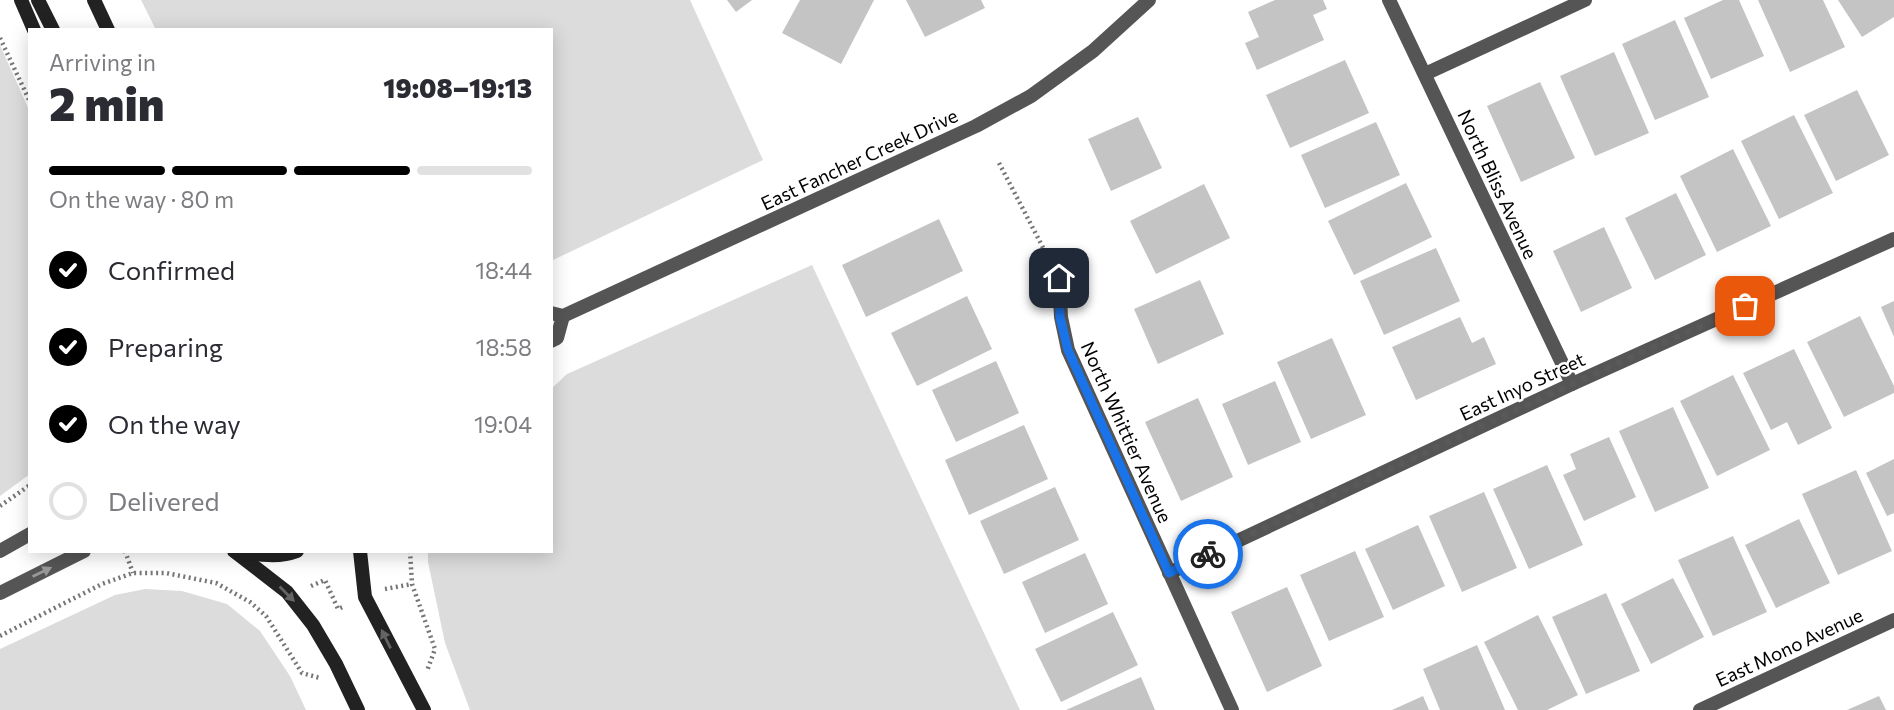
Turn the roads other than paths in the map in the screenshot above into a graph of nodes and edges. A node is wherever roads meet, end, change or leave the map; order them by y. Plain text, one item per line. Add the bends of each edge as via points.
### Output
1 (21, 0) edge
2 (38, 0) edge
3 (94, 0) edge
4 (1149, 0) edge
5 (1390, 0) edge
6 (1586, 0) edge
7 (33, 28) edge
8 (52, 28) edge
9 (107, 28) edge
10 (1424, 74) junction
11 (1894, 239) edge
12 (1059, 278) road end
13 (557, 315) edge
14 (553, 340) edge
15 (1572, 384) junction
16 (28, 535) edge
17 (0, 551) edge
18 (80, 553) edge
19 (237, 553) edge
20 (248, 553) edge
21 (293, 553) edge
22 (360, 553) edge
23 (1169, 573) junction
24 (0, 593) edge
25 (1894, 620) edge
26 (358, 710) edge
27 (424, 710) edge
28 (1232, 710) edge
29 (1700, 710) edge

1 - 7 main road
2 - 8 main road
3 - 9 main road
4 - 13 street, East Fancher Creek Drive via 1093,51 1031,96 975,126
5 - 10 street, North Bliss Avenue
6 - 10 street
10 - 15 street, North Bliss Avenue
11 - 15 street, East Inyo Street
12 - 23 street, North Whittier Avenue via 1060,317 1068,350
13 - 14 street, East Fancher Creek Drive
15 - 23 street, East Inyo Street
16 - 17 street
24 -> 18 street
19 -> 26 main road via 287,592 313,625
20 - 21 main road
27 -> 22 main road via 365,597
23 - 28 street, North Whittier Avenue
25 - 29 street, East Mono Avenue

